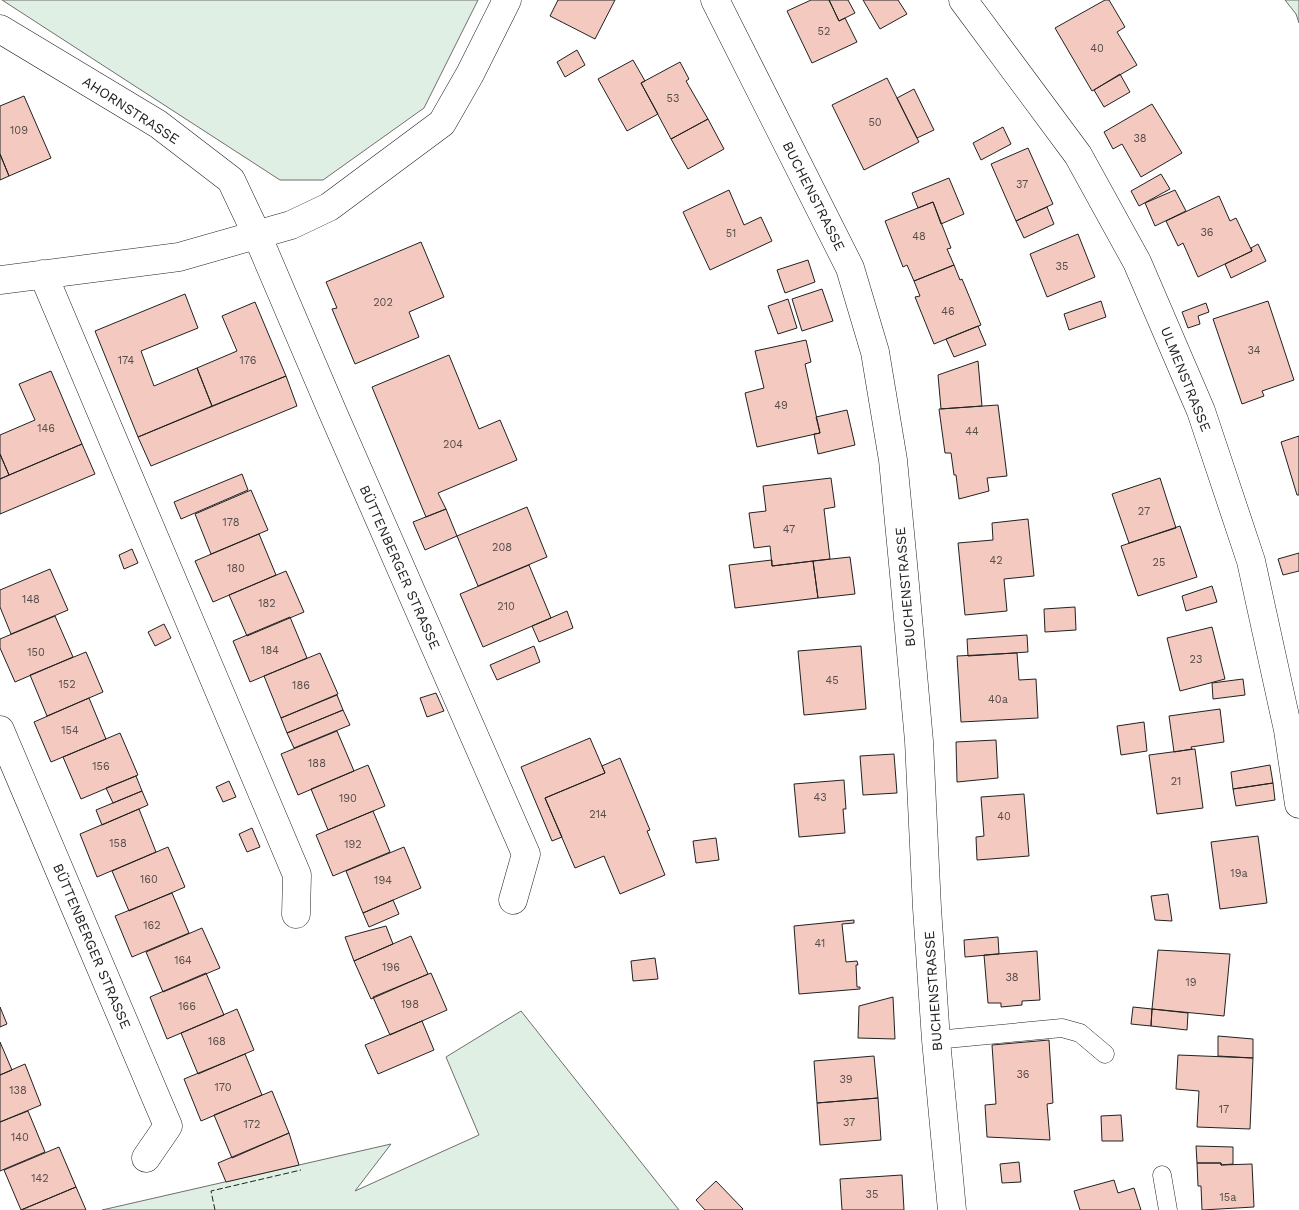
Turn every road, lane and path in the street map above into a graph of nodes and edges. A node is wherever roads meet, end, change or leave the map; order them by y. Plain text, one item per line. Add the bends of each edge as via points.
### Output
1 (507, 0) edge
2 (715, 0) edge
3 (963, 0) edge
4 (0, 29) edge
5 (257, 236) junction
6 (43, 274) junction
7 (0, 280) edge
8 (0, 730) edge
9 (1299, 804) edge
10 (513, 900) dead end
11 (296, 914) dead end
12 (936, 1040) junction
13 (1105, 1054) dead end
14 (146, 1158) dead end
15 (1162, 1175) dead end
16 (952, 1210) edge
17 (1168, 1210) edge

1 - 5 street via 442,124 329,206 291,225
2 - 12 street, BUCHENSTRASSE via 850,268 875,352 893,460 919,741
3 - 9 street, ULMENSTRASSE via 1078,155 1138,262 1201,411 1251,561 1288,730
4 - 5 street, AHORNSTRASSE via 158,124 231,180
5 - 6 street via 179,257
5 - 10 street, BÜTTENBERGER STRASSE via 526,854
6 - 7 street
6 - 11 street via 298,874
8 - 14 street, BÜTTENBERGER STRASSE via 168,1126
12 - 13 lane via 1062,1028 1080,1033
12 - 16 street, BUCHENSTRASSE
15 - 17 lane

